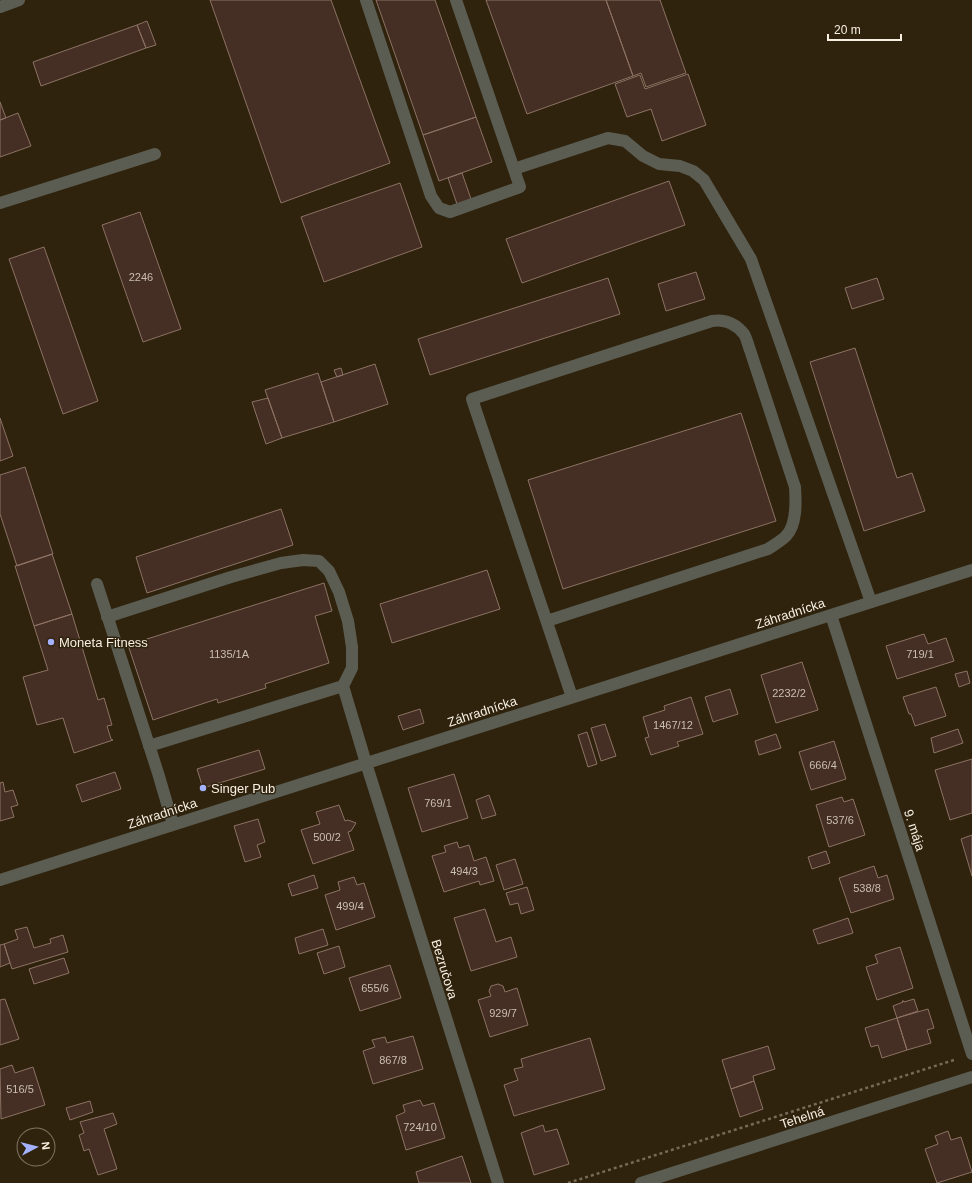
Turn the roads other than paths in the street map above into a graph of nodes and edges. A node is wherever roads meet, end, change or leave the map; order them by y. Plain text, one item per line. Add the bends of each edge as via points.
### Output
1 (20, 0) edge
2 (366, 0) edge
3 (456, 0) edge
4 (0, 6) edge
5 (155, 154) dead end
6 (514, 170) junction
7 (0, 203) edge
8 (972, 570) edge
9 (97, 584) dead end
10 (871, 602) junction
11 (831, 615) junction
12 (107, 617) junction
13 (546, 621) junction
14 (343, 686) junction
15 (572, 697) junction
16 (149, 746) junction
17 (366, 763) junction
18 (173, 824) junction
19 (0, 880) edge
20 (972, 1054) edge
21 (972, 1077) edge
22 (498, 1183) edge
23 (640, 1183) edge

1 - 4 street
2 - 6 street via 431,196 439,208 450,212 520,187
3 - 6 street
5 - 7 street
6 - 10 street via 608,138 625,141 643,156 659,164 680,166 693,171 704,180 751,259
8 - 10 street, Záhradnícka
9 - 12 street
10 - 11 street, Záhradnícka
11 - 15 street, Záhradnícka
11 - 20 street, 9. mája
12 - 14 street via 280,563 318,561 329,571 348,621 352,668
12 - 16 street
13 - 13 street via 472,399 712,321 727,321 745,335 795,487 796,512 787,535 768,549
13 - 15 street
14 - 16 street
14 - 17 street, Bezručova
15 - 17 street, Záhradnícka
16 - 18 street
17 - 18 street, Záhradnícka
17 - 22 street, Bezručova
18 - 19 street, Záhradnícka
21 - 23 street, Tehelná

